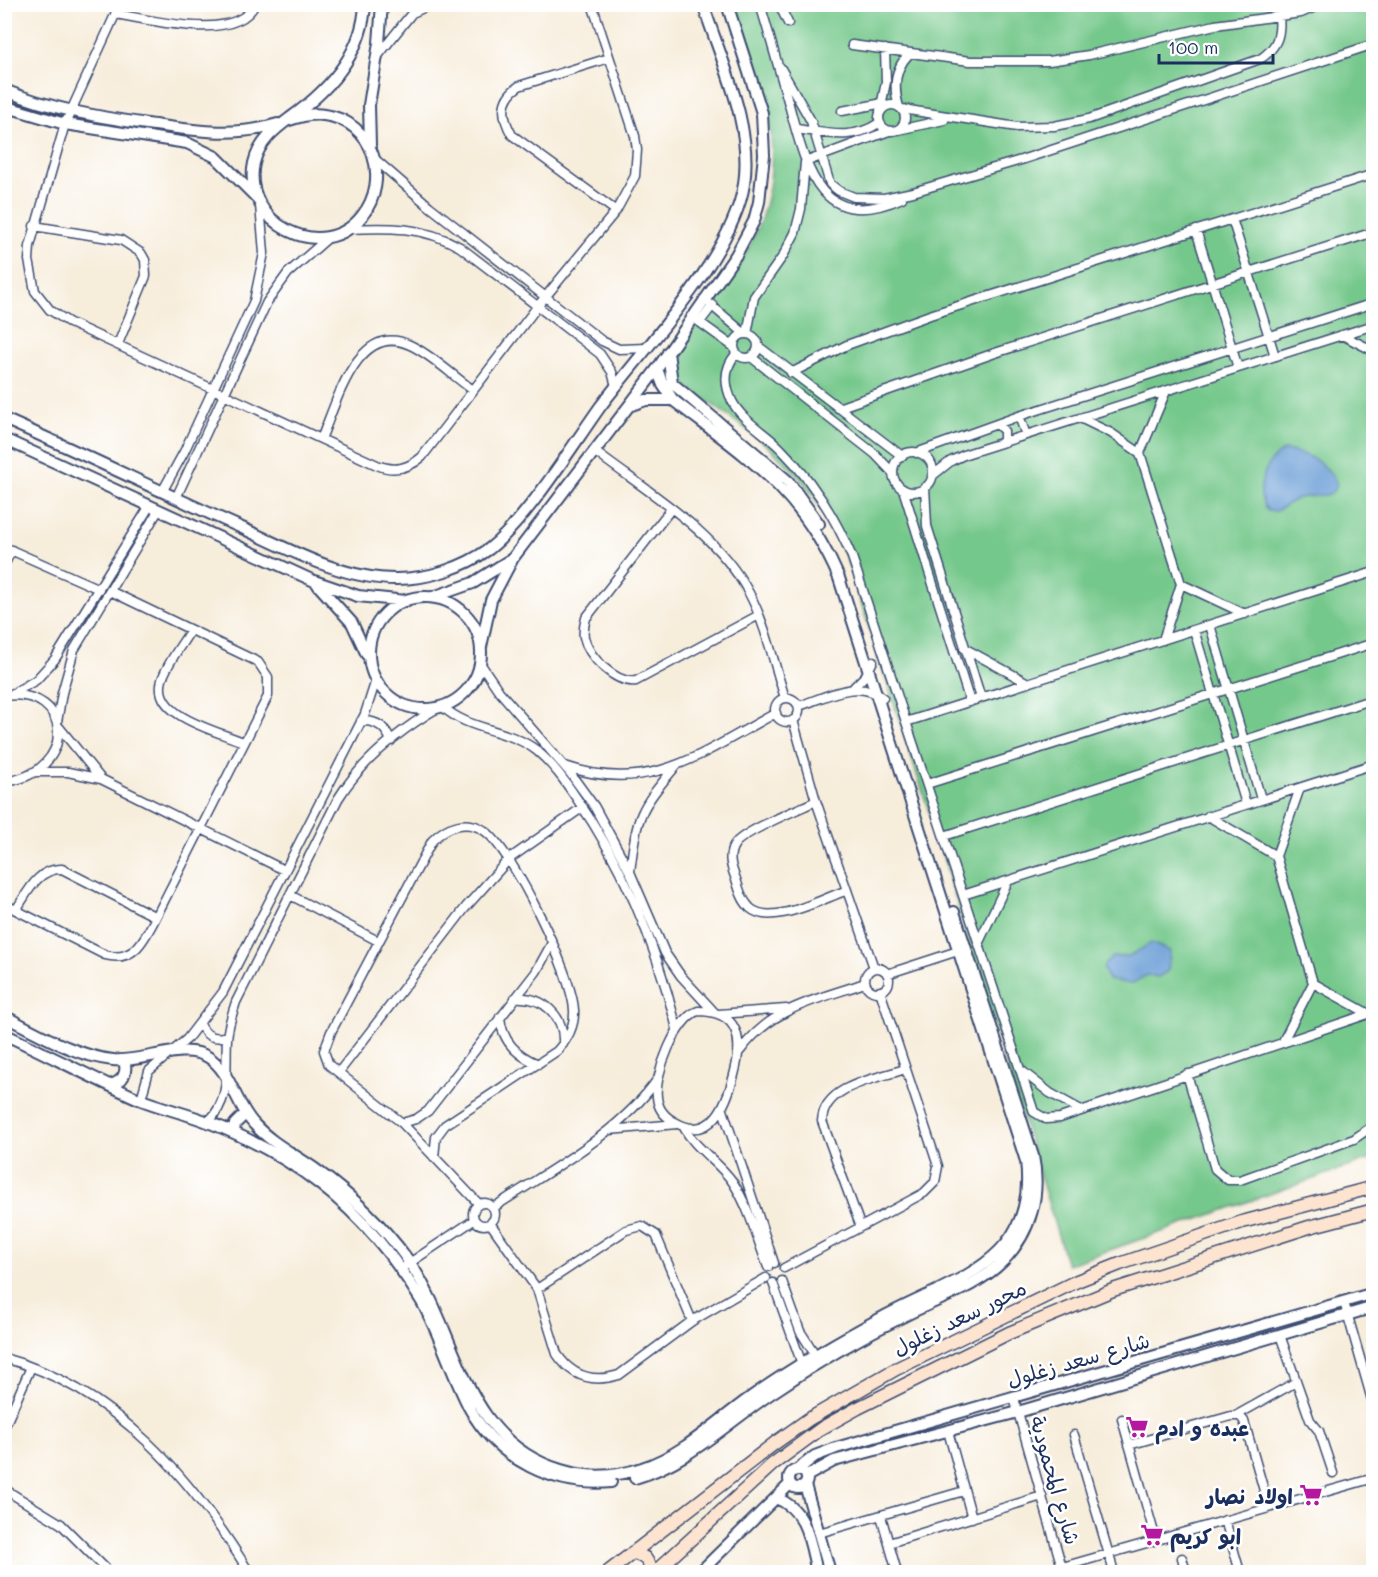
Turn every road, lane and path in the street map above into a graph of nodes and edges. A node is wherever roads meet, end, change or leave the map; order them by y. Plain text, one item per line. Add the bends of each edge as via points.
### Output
1 (120, 4) edge
2 (255, 4) edge
3 (366, 4) edge
4 (382, 4) edge
5 (432, 4) edge
6 (592, 4) edge
7 (703, 4) edge
8 (727, 4) edge
9 (760, 4) edge
10 (779, 4) edge
11 (1322, 4) edge
12 (115, 14) junction
13 (1279, 16) junction
14 (788, 23) dead end
15 (1374, 44) edge
16 (852, 45) dead end
17 (885, 49) junction
18 (909, 54) junction
19 (377, 57) junction
20 (609, 58) junction
21 (780, 67) junction
22 (4, 90) edge
23 (4, 106) edge
24 (882, 107) junction
25 (901, 108) junction
26 (70, 111) junction
27 (842, 111) dead end
28 (950, 118) junction
29 (286, 121) junction
30 (879, 123) junction
31 (65, 124) junction
32 (796, 129) junction
33 (894, 130) junction
34 (814, 132) junction
35 (370, 146) junction
36 (822, 156) junction
37 (375, 160) junction
38 (805, 162) junction
39 (1374, 174) edge
40 (913, 192) junction
41 (258, 201) junction
42 (616, 211) junction
43 (1232, 219) junction
44 (34, 226) junction
45 (347, 229) junction
46 (1196, 230) junction
47 (1374, 232) edge
48 (329, 237) junction
49 (1247, 272) junction
50 (1212, 282) junction
51 (545, 297) junction
52 (708, 302) junction
53 (1374, 303) edge
54 (537, 307) junction
55 (678, 308) junction
56 (696, 319) junction
57 (1374, 325) edge
58 (746, 334) junction
59 (1342, 335) junction
60 (1268, 337) junction
61 (118, 344) junction
62 (758, 346) junction
63 (647, 348) junction
64 (1232, 348) junction
65 (735, 351) junction
66 (1374, 351) edge
67 (668, 352) junction
68 (1275, 356) junction
69 (751, 357) junction
70 (1238, 368) junction
71 (657, 369) junction
72 (791, 373) junction
73 (616, 386) junction
74 (212, 390) junction
75 (473, 390) junction
76 (1167, 391) junction
77 (224, 396) junction
78 (673, 400) junction
79 (629, 406) junction
80 (838, 408) junction
81 (1019, 416) junction
82 (1080, 418) junction
83 (4, 419) edge
84 (997, 424) junction
85 (1026, 435) junction
86 (4, 439) edge
87 (321, 439) junction
88 (1004, 442) junction
89 (594, 451) junction
90 (916, 453) junction
91 (1140, 453) junction
92 (902, 456) junction
93 (774, 473) junction
94 (893, 473) junction
95 (932, 476) junction
96 (925, 487) junction
97 (903, 489) junction
98 (162, 492) junction
99 (176, 498) junction
100 (154, 509) junction
101 (670, 509) junction
102 (8, 549) edge
103 (513, 558) junction
104 (4, 565) edge
105 (1374, 572) edge
106 (314, 581) junction
107 (1180, 584) junction
108 (99, 589) junction
109 (110, 591) junction
110 (430, 598) junction
111 (406, 601) junction
112 (1245, 614) junction
113 (759, 615) junction
114 (1210, 625) junction
115 (1194, 630) junction
116 (190, 631) junction
117 (1163, 640) junction
118 (1374, 644) edge
119 (481, 647) junction
120 (964, 648) junction
121 (369, 661) junction
122 (480, 663) junction
123 (871, 665) junction
124 (376, 680) junction
125 (1028, 683) junction
126 (854, 688) junction
127 (1228, 689) junction
128 (879, 694) junction
129 (1214, 694) junction
130 (8, 696) edge
131 (785, 698) junction
132 (981, 698) junction
133 (1374, 699) edge
134 (970, 702) junction
135 (799, 706) junction
136 (441, 707) junction
137 (776, 713) junction
138 (793, 720) junction
139 (361, 721) junction
140 (906, 723) junction
141 (58, 724) junction
142 (391, 741) junction
143 (1242, 741) junction
144 (243, 742) junction
145 (1229, 745) junction
146 (1374, 764) edge
147 (565, 766) junction
148 (677, 766) junction
149 (33, 772) junction
150 (101, 779) junction
151 (5, 782) edge
152 (927, 784) junction
153 (1300, 788) junction
154 (1261, 799) junction
155 (816, 801) junction
156 (1246, 804) junction
157 (583, 807) junction
158 (1208, 816) junction
159 (200, 828) junction
160 (944, 836) junction
161 (1276, 856) junction
162 (509, 859) junction
163 (284, 870) junction
164 (630, 872) junction
165 (1008, 881) junction
166 (845, 891) junction
167 (290, 894) junction
168 (963, 895) junction
169 (4, 904) edge
170 (16, 909) junction
171 (156, 917) junction
172 (980, 940) junction
173 (378, 941) junction
174 (552, 942) junction
175 (963, 950) junction
176 (874, 968) junction
177 (887, 974) junction
178 (865, 983) junction
179 (1313, 983) junction
180 (880, 991) junction
181 (515, 998) junction
182 (789, 1009) junction
183 (717, 1013) junction
184 (1371, 1013) edge
185 (4, 1016) edge
186 (500, 1017) junction
187 (200, 1024) junction
188 (677, 1029) junction
189 (4, 1034) edge
190 (227, 1036) junction
191 (1282, 1043) junction
192 (563, 1045) junction
193 (740, 1052) junction
194 (170, 1053) junction
195 (124, 1060) junction
196 (538, 1064) junction
197 (905, 1069) junction
198 (1022, 1071) junction
199 (339, 1072) junction
200 (1187, 1074) junction
201 (226, 1075) junction
202 (660, 1075) junction
203 (110, 1085) junction
204 (141, 1099) junction
205 (723, 1110) junction
206 (1081, 1110) junction
207 (245, 1114) junction
208 (208, 1122) junction
209 (402, 1122) junction
210 (681, 1125) junction
211 (1374, 1125) edge
212 (609, 1130) junction
213 (234, 1133) junction
214 (434, 1157) junction
215 (1374, 1187) edge
216 (479, 1204) junction
217 (493, 1208) junction
218 (1374, 1210) edge
219 (474, 1220) junction
220 (490, 1223) junction
221 (860, 1225) junction
222 (1188, 1241) junction
223 (1200, 1262) junction
224 (771, 1265) junction
225 (405, 1266) junction
226 (784, 1268) junction
227 (769, 1280) junction
228 (782, 1281) junction
229 (537, 1289) junction
230 (1374, 1293) edge
231 (1344, 1302) junction
232 (1374, 1307) edge
233 (1348, 1314) junction
234 (692, 1321) junction
235 (1280, 1335) junction
236 (4, 1358) edge
237 (817, 1358) junction
238 (31, 1367) junction
239 (803, 1367) junction
240 (1296, 1382) junction
241 (1014, 1398) junction
242 (1374, 1407) edge
243 (1018, 1412) junction
244 (1237, 1415) junction
245 (1122, 1419) dead end
246 (4, 1428) edge
247 (948, 1431) junction
248 (1074, 1435) dead end
249 (858, 1442) junction
250 (1129, 1445) junction
251 (861, 1454) junction
252 (797, 1470) junction
253 (1333, 1473) dead end
254 (1374, 1478) edge
255 (806, 1481) junction
256 (790, 1484) junction
257 (4, 1489) edge
258 (964, 1491) junction
259 (1042, 1496) junction
260 (776, 1498) junction
261 (1269, 1508) junction
262 (881, 1516) junction
263 (972, 1518) junction
264 (1225, 1520) junction
265 (819, 1533) junction
266 (1156, 1540) junction
267 (889, 1544) junction
268 (633, 1552) junction
269 (1108, 1554) junction
270 (1182, 1558) dead end
271 (1063, 1570) edge
272 (110, 1572) edge
273 (249, 1572) edge
274 (608, 1572) edge
275 (655, 1572) edge
276 (700, 1572) edge
277 (818, 1572) edge
278 (830, 1572) edge
279 (897, 1572) edge
280 (1045, 1572) edge
281 (1114, 1572) edge
282 (1186, 1572) edge
283 (1240, 1572) edge

1 - 12 street
2 - 12 street via 239,20 211,28
3 - 29 street via 358,42 344,66 321,92
4 - 19 street
5 - 19 street via 412,13
6 - 20 street
7 - 55 street via 745,139 744,184 732,226
8 - 52 street via 762,113 762,178 759,202 747,236
9 - 21 street
10 - 14 street
11 - 13 street via 1301,13
12 - 26 street
13 - 18 street via 1226,23 1049,61 988,62
13 - 28 street via 1279,37 1260,59 1089,119 1029,127
15 - 40 street
16 - 17 street
17 - 18 street
17 - 24 street via 887,71
18 - 25 street via 895,80
19 - 35 street via 369,105
20 - 42 street via 637,150 635,176
20 - 42 street via 519,86 504,102 512,135
21 - 32 street
21 - 34 street
22 - 26 street
23 - 31 street
24 - 25 street
24 - 27 street
24 - 30 street
25 - 28 street
25 - 33 street via 905,118
26 - 29 street via 214,133 250,131
26 - 31 street
28 - 33 street
29 - 35 street via 307,114 343,120
29 - 41 street via 269,134 254,163
30 - 33 street
30 - 34 street via 850,136
31 - 41 street via 187,143 216,157
31 - 44 street
32 - 34 street
32 - 38 street
33 - 36 street
34 - 36 street
35 - 37 street
36 - 38 street
36 - 40 street via 830,184 844,194 869,198
37 - 45 street via 378,176 369,207
37 - 51 street
38 - 40 street via 821,190 845,206 879,206
38 - 58 street via 795,233 754,297
39 - 43 street
41 - 48 street via 269,218 289,232
41 - 74 street via 264,253 259,285
42 - 51 street
43 - 46 street
43 - 49 street
44 - 61 street via 29,260 35,291 57,316
44 - 61 street via 121,240 141,253 146,276
45 - 48 street
45 - 54 street via 394,227 435,235 459,247
46 - 50 street
46 - 72 street via 874,334
47 - 49 street
48 - 77 street via 276,287
49 - 50 street
49 - 60 street
50 - 64 street
50 - 80 street
51 - 54 street
51 - 63 street via 607,345 625,350
52 - 56 street
52 - 58 street
53 - 60 street
54 - 73 street via 600,354 609,365
54 - 75 street
55 - 56 street
55 - 63 street
56 - 65 street
56 - 67 street
57 - 59 street
58 - 62 street via 754,337
58 - 65 street via 736,339
59 - 66 street
59 - 68 street
60 - 64 street
60 - 68 street
61 - 74 street
62 - 69 street
62 - 72 street
63 - 73 street
64 - 70 street
64 - 81 street
65 - 69 street via 743,358
65 - 140 street via 727,368 731,399 740,413 805,476 838,527 852,556
67 - 71 street
67 - 93 street via 670,375 677,388
68 - 70 street
69 - 94 street via 875,454
70 - 76 street
71 - 78 street
71 - 79 street
72 - 80 street
73 - 99 street via 511,528 487,550 434,574 377,578 339,569
74 - 77 street
74 - 98 street
75 - 87 street via 422,457 404,467 384,468
75 - 87 street via 411,345 394,340 376,344 356,360
76 - 82 street
76 - 91 street
77 - 87 street
77 - 99 street
78 - 79 street via 646,400
78 - 93 street
79 - 89 street
80 - 92 street
81 - 84 street
81 - 85 street
82 - 85 street
82 - 91 street
83 - 98 street
84 - 88 street via 1004,431
84 - 90 street
85 - 88 street
86 - 100 street
88 - 95 street via 956,458
89 - 101 street
89 - 103 street
90 - 92 street
90 - 95 street via 929,461
91 - 107 street
92 - 94 street
93 - 123 street via 824,544
94 - 97 street
95 - 96 street
96 - 97 street via 912,492
96 - 120 street via 927,526
97 - 134 street
98 - 99 street
100 - 106 street
100 - 108 street
100 - 109 street
101 - 113 street via 723,555 750,594
101 - 113 street via 586,618 584,637 592,654 618,679 636,681
102 - 104 street
102 - 108 street
103 - 110 street via 473,583
103 - 119 street via 491,600
105 - 112 street
106 - 111 street via 358,596
106 - 121 street via 352,623
107 - 112 street
107 - 117 street
108 - 130 street via 49,667 28,686
109 - 116 street
109 - 141 street via 74,650
110 - 111 street
110 - 119 street via 447,602 467,616
111 - 121 street via 380,621 372,636
112 - 114 street
113 - 131 street
114 - 115 street
114 - 127 street
115 - 117 street
115 - 129 street
116 - 144 street via 250,657 264,669 268,696
116 - 144 street via 164,674 162,699 173,712
117 - 125 street
118 - 127 street
119 - 122 street
120 - 125 street
120 - 132 street
121 - 124 street
122 - 136 street via 465,692
122 - 147 street
123 - 126 street
123 - 128 street
124 - 136 street via 404,705 421,709
124 - 139 street
125 - 132 street
126 - 128 street
126 - 135 street
127 - 129 street
127 - 143 street
128 - 175 street
129 - 145 street
129 - 152 street
130 - 141 street via 43,704
131 - 135 street
131 - 137 street via 776,705
132 - 134 street
133 - 143 street
134 - 140 street
135 - 138 street via 798,716
136 - 142 street
136 - 157 street via 461,721 504,733 530,746 557,770
137 - 138 street via 783,721
137 - 148 street
138 - 155 street
139 - 142 street via 378,724
139 - 163 street
140 - 152 street
141 - 149 street via 57,747 47,762
141 - 150 street
142 - 167 street via 344,790
143 - 145 street
143 - 154 street
144 - 159 street
145 - 156 street
145 - 160 street
146 - 153 street
147 - 148 street via 621,778
147 - 164 street via 604,823
148 - 164 street via 646,801 635,827
149 - 150 street via 68,772
149 - 151 street
150 - 159 street
152 - 160 street
153 - 154 street
153 - 161 street
154 - 156 street
155 - 166 street
155 - 166 street via 740,838 731,852 732,869 745,902 765,915 777,915
156 - 158 street
157 - 162 street
157 - 188 street via 627,885 660,969
158 - 161 street
158 - 165 street
159 - 163 street
159 - 171 street
160 - 168 street
161 - 179 street
162 - 173 street via 492,837 474,826 464,824 445,829 427,849
162 - 174 street
162 - 199 street via 466,907
163 - 187 street via 223,993
164 - 183 street via 670,961
165 - 168 street
165 - 172 street
166 - 176 street
167 - 173 street
167 - 190 street via 239,994
168 - 172 street
169 - 170 street
170 - 171 street via 37,879 57,869 72,872
170 - 171 street via 105,955 121,957 136,950
172 - 198 street
173 - 199 street via 326,1043 325,1059
174 - 181 street via 536,972
174 - 192 street via 574,1011
175 - 177 street
175 - 237 street via 1026,1161 1028,1183 1022,1215 1006,1244 983,1267
176 - 177 street
176 - 178 street via 867,972
177 - 180 street via 888,984
178 - 180 street
178 - 182 street
179 - 184 street
179 - 191 street
180 - 197 street
181 - 186 street
181 - 192 street via 534,1000 551,1010 561,1026
182 - 183 street
182 - 193 street via 761,1026
183 - 188 street via 690,1014
183 - 193 street via 735,1028
184 - 191 street
185 - 195 street via 90,1055
186 - 196 street via 510,1046
186 - 209 street via 428,1111
187 - 190 street via 209,1035
187 - 194 street
188 - 202 street
189 - 203 street
190 - 201 street
191 - 200 street
192 - 196 street
193 - 205 street
194 - 195 street
194 - 201 street via 201,1053
194 - 204 street via 149,1071
195 - 203 street via 123,1078
196 - 214 street via 445,1125 436,1137
197 - 221 street via 938,1166 936,1182 924,1193
197 - 221 street via 834,1095 823,1111 822,1121
198 - 206 street
198 - 206 street via 1031,1106 1040,1117 1053,1120
199 - 209 street
200 - 206 street
200 - 211 street via 1213,1163 1218,1174 1228,1180 1240,1180 1345,1143
201 - 207 street
201 - 208 street via 223,1101
202 - 210 street via 658,1105 664,1115
202 - 212 street via 637,1105
203 - 204 street
204 - 208 street
205 - 210 street via 705,1124
205 - 224 street
207 - 213 street via 235,1124
207 - 225 street via 272,1140 356,1200
208 - 213 street
209 - 214 street
210 - 212 street
210 - 224 street via 734,1183
212 - 217 street
213 - 225 street via 284,1159 349,1208
214 - 216 street
215 - 222 main road, محور سعد زغلول via 1287,1209
216 - 217 street
216 - 219 street via 473,1211
217 - 220 street
218 - 223 main road, محور سعد زغلول
219 - 220 street
219 - 225 street
220 - 229 street
221 - 226 street
222 - 223 main road via 1188,1255
222 - 268 main road, محور سعد زغلول via 1077,1281 847,1396 775,1443
223 - 275 main road, محور سعد زغلول via 1061,1311 959,1357 822,1428 773,1464
224 - 226 street
224 - 227 street
225 - 239 street via 430,1300 477,1404 494,1429 515,1449 570,1473 617,1474 660,1462
226 - 228 street
227 - 228 street
227 - 234 street
227 - 239 street
228 - 237 street via 800,1331
229 - 234 street via 557,1354 563,1364 581,1377 619,1375
229 - 234 street via 631,1227 642,1226 656,1235
230 - 231 street, شارع سعد زغلول
231 - 233 street
231 - 241 street, شارع سعد زغلول
232 - 233 street, شارع سعد زغلول
233 - 235 street, شارع سعد زغلول
233 - 242 street
235 - 240 street
235 - 243 street, شارع سعد زغلول
236 - 238 street
237 - 239 street
238 - 246 street
238 - 273 street via 95,1399 151,1443 192,1490
240 - 244 street
240 - 253 street
241 - 243 street, شارع المحمودية
241 - 249 street, شارع سعد زغلول
243 - 247 street, شارع سعد زغلول
243 - 259 street, شارع المحمودية
244 - 250 street
244 - 261 street via 1244,1421
245 - 250 street
247 - 251 street, شارع سعد زغلول
247 - 258 street
248 - 269 street
249 - 251 street
249 - 252 street, شارع سعد زغلول via 822,1453
250 - 266 street
251 - 255 street, شارع سعد زغلول via 826,1464
252 - 255 street via 803,1471
252 - 256 street via 790,1475
254 - 261 street
255 - 256 street via 797,1489
255 - 265 street
256 - 260 street
257 - 272 street via 61,1524
258 - 262 street
258 - 263 street
259 - 263 street
259 - 271 street, شارع المحمودية
260 - 276 street
260 - 277 street via 792,1507 803,1521
261 - 264 street
262 - 265 street
262 - 267 street
263 - 267 street
264 - 266 street
264 - 283 street
265 - 278 street
266 - 269 street
267 - 279 street
268 - 274 main road, محور سعد زغلول
268 - 275 main road via 649,1561
269 - 271 street
269 - 281 street
270 - 282 street
271 - 280 street

